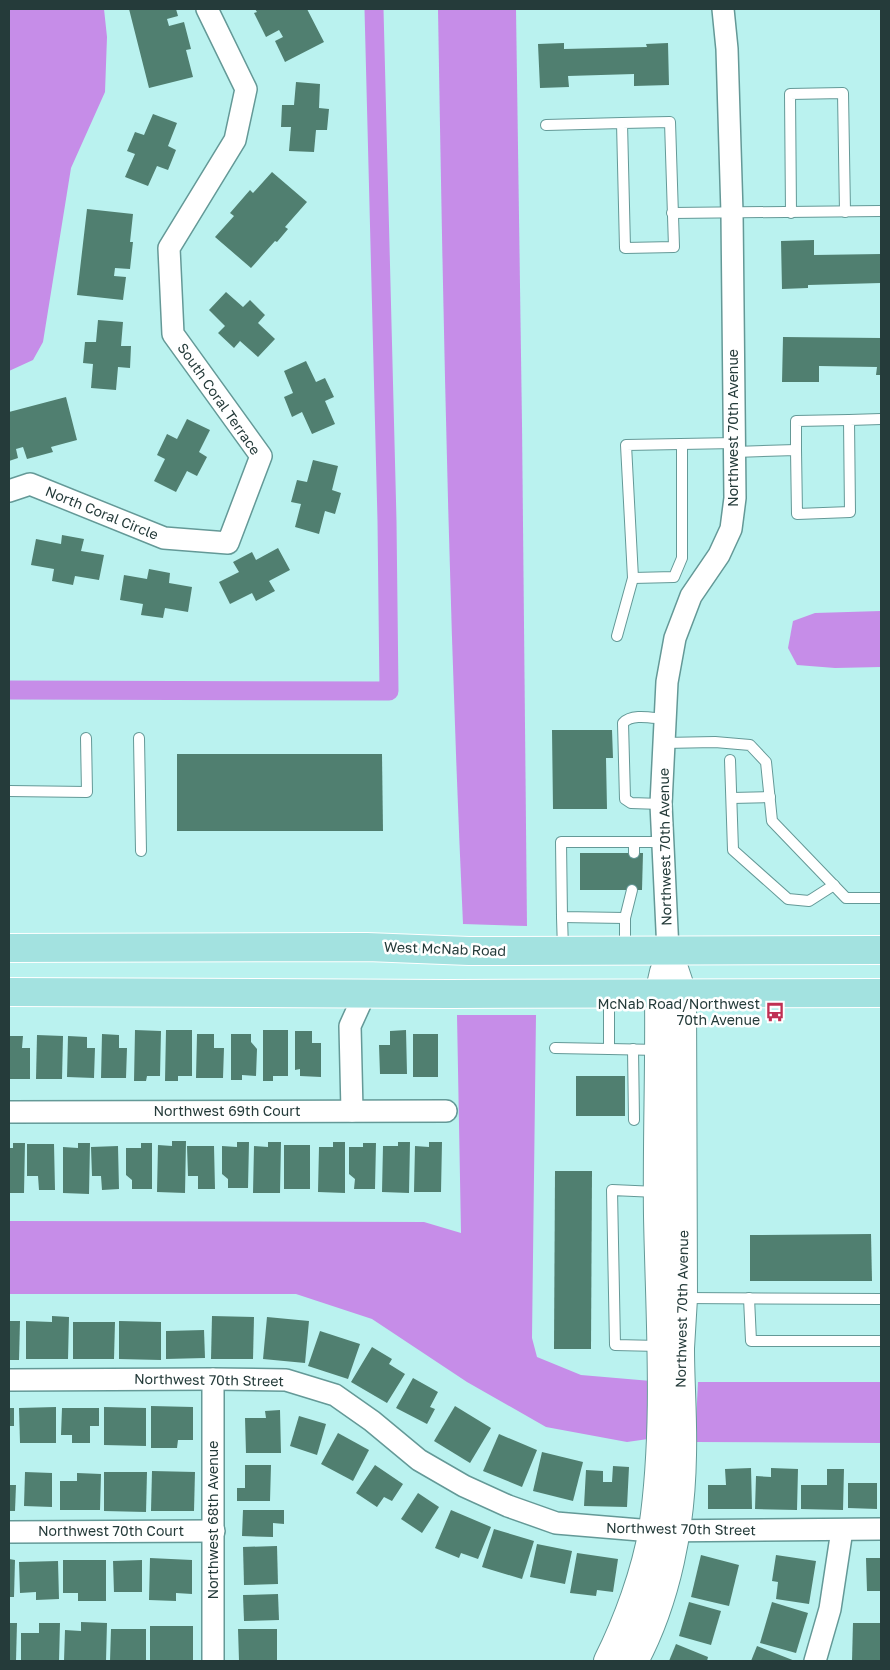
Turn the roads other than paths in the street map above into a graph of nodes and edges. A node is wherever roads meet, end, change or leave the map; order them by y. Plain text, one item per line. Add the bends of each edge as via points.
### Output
1 (207, 9) edge
2 (723, 9) edge
3 (622, 123) junction
4 (546, 125) dead end
5 (881, 211) edge
6 (845, 212) junction
7 (791, 213) junction
8 (672, 214) junction
9 (732, 214) junction
10 (881, 419) edge
11 (849, 420) junction
12 (682, 444) junction
13 (735, 448) junction
14 (796, 450) junction
15 (9, 491) edge
16 (228, 543) joint
17 (632, 578) junction
18 (617, 636) dead end
19 (665, 718) junction
20 (86, 738) dead end
21 (139, 738) dead end
22 (664, 743) junction
23 (730, 760) dead end
24 (9, 791) edge
25 (770, 797) junction
26 (732, 798) junction
27 (661, 804) junction
28 (634, 842) junction
29 (663, 842) junction
30 (140, 851) dead end
31 (634, 853) dead end
32 (834, 885) junction
33 (632, 890) dead end
34 (881, 898) edge
35 (562, 918) junction
36 (625, 918) junction
37 (9, 948) edge
38 (881, 950) edge
39 (551, 951) junction
40 (625, 951) junction
41 (668, 951) junction
42 (9, 992) edge
43 (364, 993) junction
44 (610, 993) junction
45 (671, 993) junction
46 (881, 993) edge
47 (555, 1048) dead end
48 (610, 1049) junction
49 (633, 1049) junction
50 (660, 1050) junction
51 (352, 1111) junction
52 (446, 1111) dead end
53 (9, 1112) edge
54 (634, 1120) dead end
55 (658, 1192) junction
56 (683, 1298) junction
57 (749, 1298) junction
58 (881, 1299) edge
59 (881, 1341) edge
60 (671, 1346) junction
61 (213, 1379) junction
62 (9, 1380) edge
63 (842, 1530) junction
64 (881, 1530) edge
65 (214, 1531) junction
66 (664, 1531) junction
67 (9, 1532) edge
68 (213, 1661) edge
69 (608, 1661) edge
70 (634, 1661) edge
71 (815, 1661) edge

1 - 16 street, South Coral Terrace via 246,89 235,140 169,248 173,334 261,456
2 - 9 street, Northwest 70th Avenue
3 - 4 lane
3 - 8 lane via 670,122
3 - 8 lane via 625,248 674,247
5 - 6 lane
6 - 7 lane
6 - 7 lane via 843,93 790,94
7 - 9 lane
8 - 9 lane
9 - 13 street, Northwest 70th Avenue
10 - 11 lane
11 - 14 lane via 796,420
11 - 14 lane via 850,512 797,514
12 - 13 lane
12 - 17 lane via 682,558 674,577
12 - 17 lane via 626,445
13 - 14 lane
13 - 19 street, Northwest 70th Avenue via 736,498 731,529 719,555 691,596 675,638
15 - 16 street, North Coral Circle via 30,484 164,538
17 - 18 lane
19 - 22 street, Northwest 70th Avenue
19 - 27 lane via 627,718 622,723 625,799 631,803
20 - 24 lane via 87,792
21 - 30 lane
22 - 25 lane via 750,745 766,762
22 - 27 street, Northwest 70th Avenue
23 - 26 lane
25 - 26 lane
25 - 32 lane via 772,821
26 - 32 lane via 733,850 788,899 809,901
27 - 29 street, Northwest 70th Avenue
28 - 29 lane
28 - 31 lane
28 - 35 lane via 561,842
29 - 41 street, Northwest 70th Avenue
32 - 34 lane via 846,898
33 - 36 lane
35 - 36 lane
35 - 39 lane
36 - 40 lane
37 - 39 main road, West McNab Road via 367,947
38 - 41 main road, West McNab Road
39 - 40 main road, West McNab Road
40 - 41 main road, West McNab Road
41 - 45 street, Northwest 70th Avenue
42 - 43 main road
43 - 44 main road
43 - 51 street via 350,1026
44 - 45 main road
44 - 48 lane
45 - 46 main road
45 - 50 street, Northwest 70th Avenue
45 - 56 street, Northwest 70th Avenue
47 - 48 lane
48 - 49 lane
49 - 50 lane
49 - 54 lane
50 - 55 street, Northwest 70th Avenue
51 - 52 street, Northwest 69th Court
51 - 53 street, Northwest 69th Court
55 - 60 street, Northwest 70th Avenue
55 - 60 lane via 612,1190 615,1345
56 - 57 lane
56 - 60 street, Northwest 70th Avenue
57 - 58 lane
57 - 59 lane via 751,1341
60 - 66 street, Northwest 70th Avenue via 660,1452
61 - 62 street, Northwest 70th Street
61 - 65 street, Northwest 68th Avenue
61 - 66 street, Northwest 70th Street via 286,1380 335,1396 372,1421 419,1460 464,1486 556,1523
63 - 64 street, Northwest 70th Street
63 - 66 street, Northwest 70th Street
63 - 71 street via 830,1609
65 - 67 street, Northwest 70th Court
65 - 68 street, Northwest 68th Avenue
66 - 69 street, Northwest 70th Avenue
66 - 70 street, Northwest 70th Avenue via 661,1596

